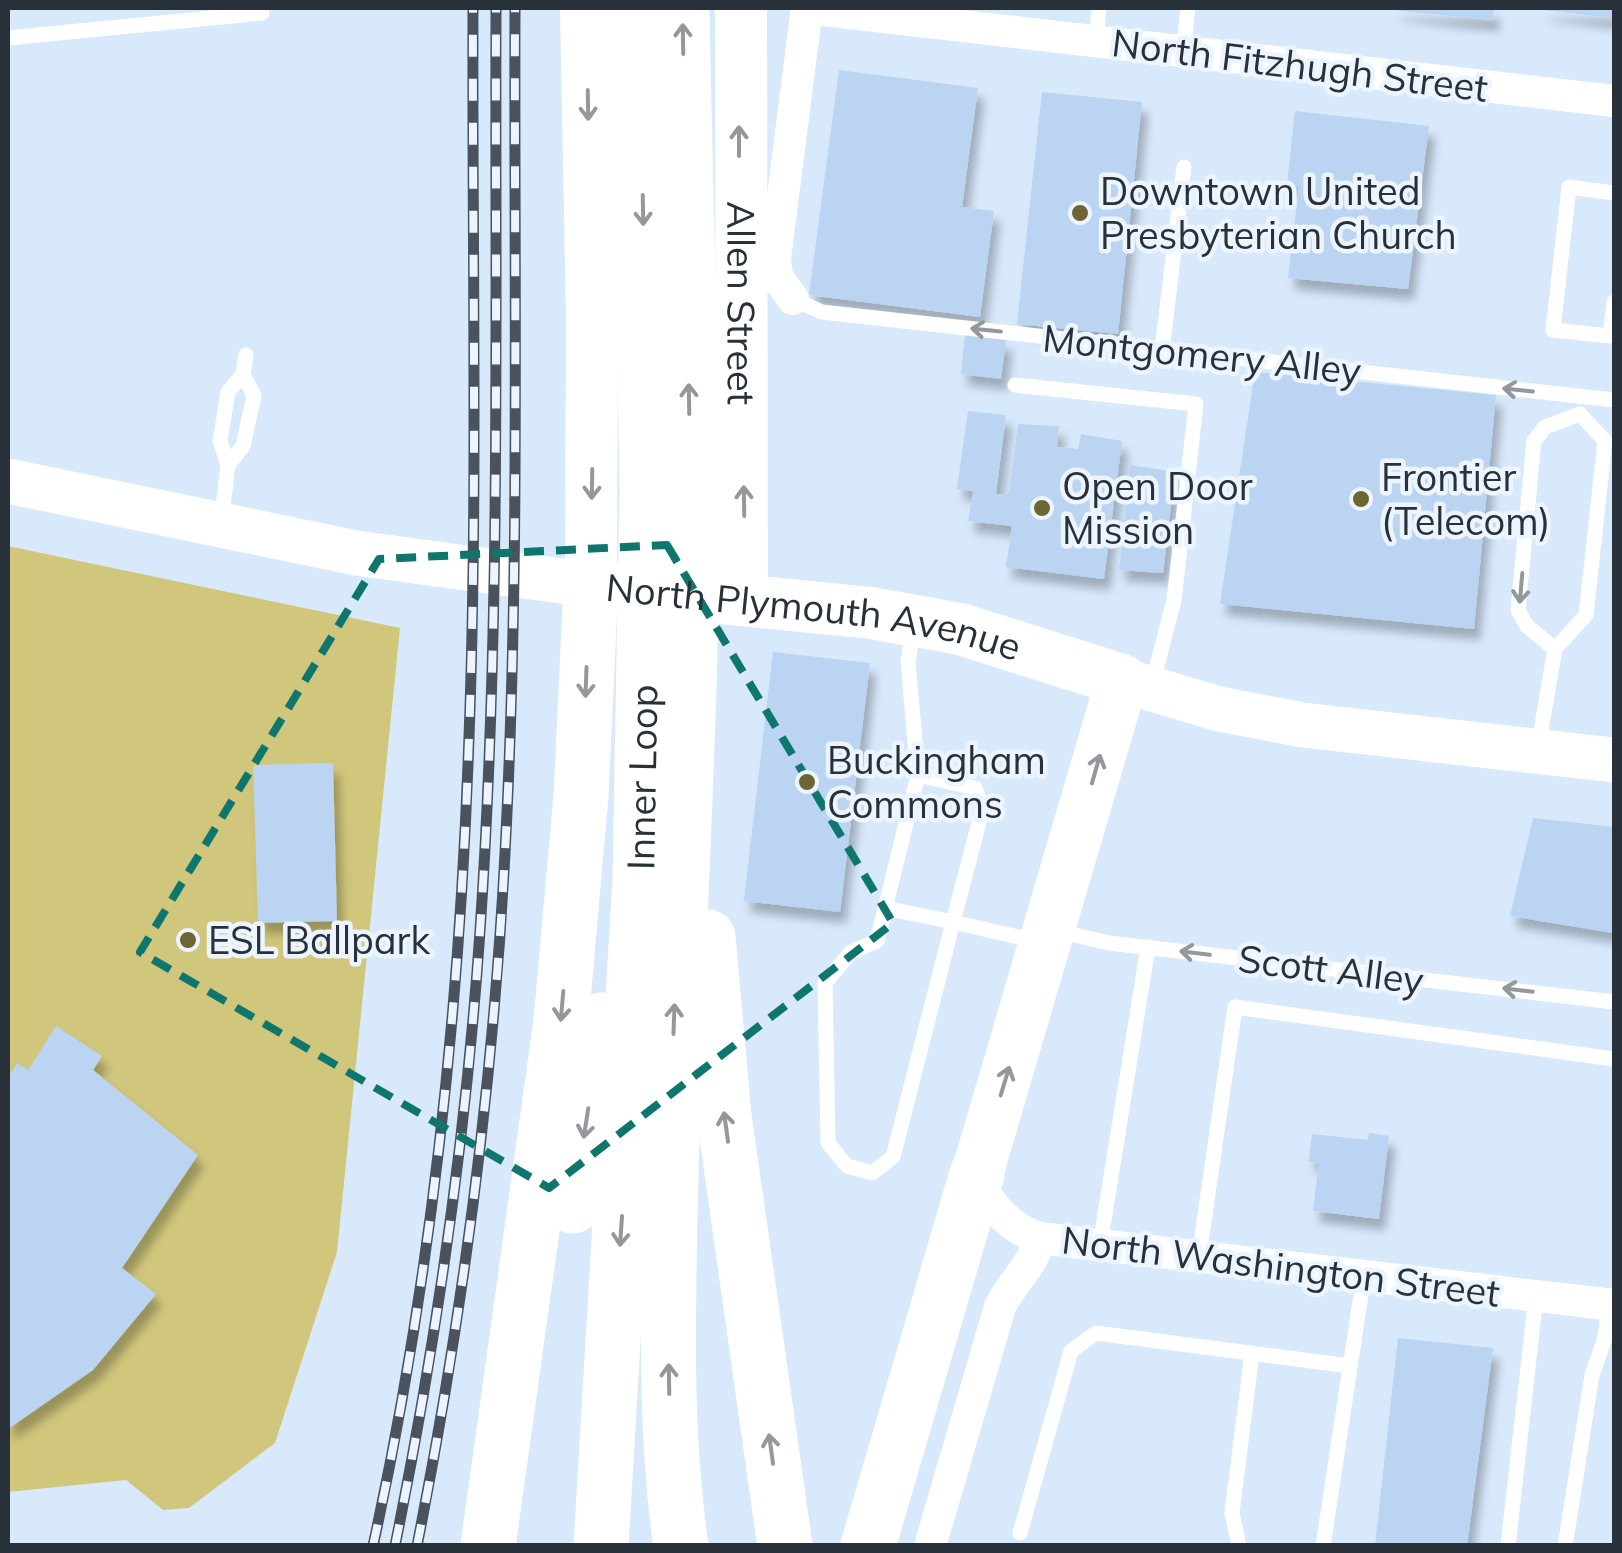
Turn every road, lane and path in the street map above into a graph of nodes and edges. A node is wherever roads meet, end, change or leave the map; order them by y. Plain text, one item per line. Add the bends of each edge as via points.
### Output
1 (262, 8) edge
2 (586, 8) edge
3 (639, 8) edge
4 (682, 8) edge
5 (741, 8) edge
6 (806, 8) edge
7 (1099, 8) edge
8 (1188, 8) edge
9 (905, 14) edge
10 (8, 38) edge
11 (1096, 42) junction
12 (1183, 52) junction
13 (1614, 102) edge
14 (1184, 167) dead end
15 (1614, 193) edge
16 (793, 298) joint
17 (1614, 302) edge
18 (1613, 325) edge
19 (1162, 350) junction
20 (246, 355) dead end
21 (243, 374) junction
22 (1016, 386) dead end
23 (1614, 400) edge
24 (1582, 405) junction
25 (228, 465) junction
26 (8, 481) edge
27 (668, 493) junction
28 (221, 527) junction
29 (591, 585) junction
30 (742, 598) junction
31 (915, 621) junction
32 (1554, 649) junction
33 (666, 682) junction
34 (1137, 684) junction
35 (1538, 752) junction
36 (1614, 760) edge
37 (918, 775) junction
38 (884, 908) junction
39 (953, 922) junction
40 (1047, 936) junction
41 (1148, 948) junction
42 (1614, 1002) edge
43 (1614, 1059) edge
44 (977, 1174) junction
45 (1040, 1238) junction
46 (1100, 1245) junction
47 (1199, 1256) junction
48 (1364, 1276) junction
49 (1536, 1296) junction
50 (1612, 1305) edge
51 (1252, 1353) junction
52 (1350, 1366) junction
53 (1020, 1533) dead end
54 (488, 1546) edge
55 (511, 1546) edge
56 (601, 1546) edge
57 (681, 1546) edge
58 (785, 1546) edge
59 (868, 1546) edge
60 (930, 1546) edge
61 (1239, 1546) edge
62 (1323, 1546) edge
63 (1508, 1546) edge
64 (1565, 1546) edge

1 - 10 lane
2 -> 29 main road
3 -> 27 highway, Inner Loop
27 -> 4 highway, Inner Loop
30 -> 5 main road, Allen Street
6 - 9 street, North Fitzhugh Street
6 - 16 street, Allen Street via 775,258 777,277
7 - 11 lane
8 - 12 lane
9 - 11 street, North Fitzhugh Street
11 - 12 street, North Fitzhugh Street
12 - 13 street, North Fitzhugh Street
14 - 19 lane
15 - 18 lane via 1570,188 1553,330 1610,336
19 -> 16 lane, Montgomery Alley via 822,312
17 - 18 lane
24 -> 19 lane, Montgomery Alley
20 - 21 lane
21 - 25 lane via 228,392 220,441
21 - 25 lane via 254,396 243,446
22 - 34 lane via 1196,404 1174,600
23 - 24 lane, Montgomery Alley
24 - 32 lane via 1605,441 1586,615
24 -> 32 lane via 1545,426 1534,441 1518,610
25 - 28 lane
26 - 28 street, North Plymouth Avenue
27 - 33 highway, Inner Loop
28 - 29 street, North Plymouth Avenue via 356,554
29 - 30 main road, North Plymouth Avenue
29 -> 54 highway via 561,1021
30 - 31 main road, North Plymouth Avenue
31 - 34 main road, North Plymouth Avenue
31 - 37 lane via 908,662
32 - 35 lane
33 -> 55 highway via 626,846 588,1112
33 -> 56 highway, Inner Loop via 636,966
57 -> 33 highway, Inner Loop via 668,1341 675,1006
58 -> 33 highway
34 - 35 street, North Plymouth Avenue via 1267,719
40 -> 34 main road
35 - 36 street, North Plymouth Avenue
37 - 38 lane
37 - 39 lane via 974,788 982,807
38 - 39 lane, Scott Alley
38 - 39 lane via 877,941 851,952 825,983 828,1143 847,1166 872,1173 893,1157
39 - 40 lane, Scott Alley
40 - 41 lane, Scott Alley
44 -> 40 main road
42 -> 41 lane, Scott Alley
41 - 46 lane
43 - 47 lane via 1236,1007
44 - 45 street, North Washington Street via 1010,1223
44 - 59 highway
45 - 46 street, North Washington Street
45 - 60 street via 1000,1307
46 - 47 street, North Washington Street
47 - 48 street, North Washington Street
48 - 49 street, North Washington Street
48 - 52 lane
49 - 50 street, North Washington Street
49 - 63 lane
50 - 64 lane via 1592,1375
51 - 52 lane
51 - 53 lane via 1096,1333 1071,1351
51 - 61 lane via 1232,1513
52 - 62 lane

